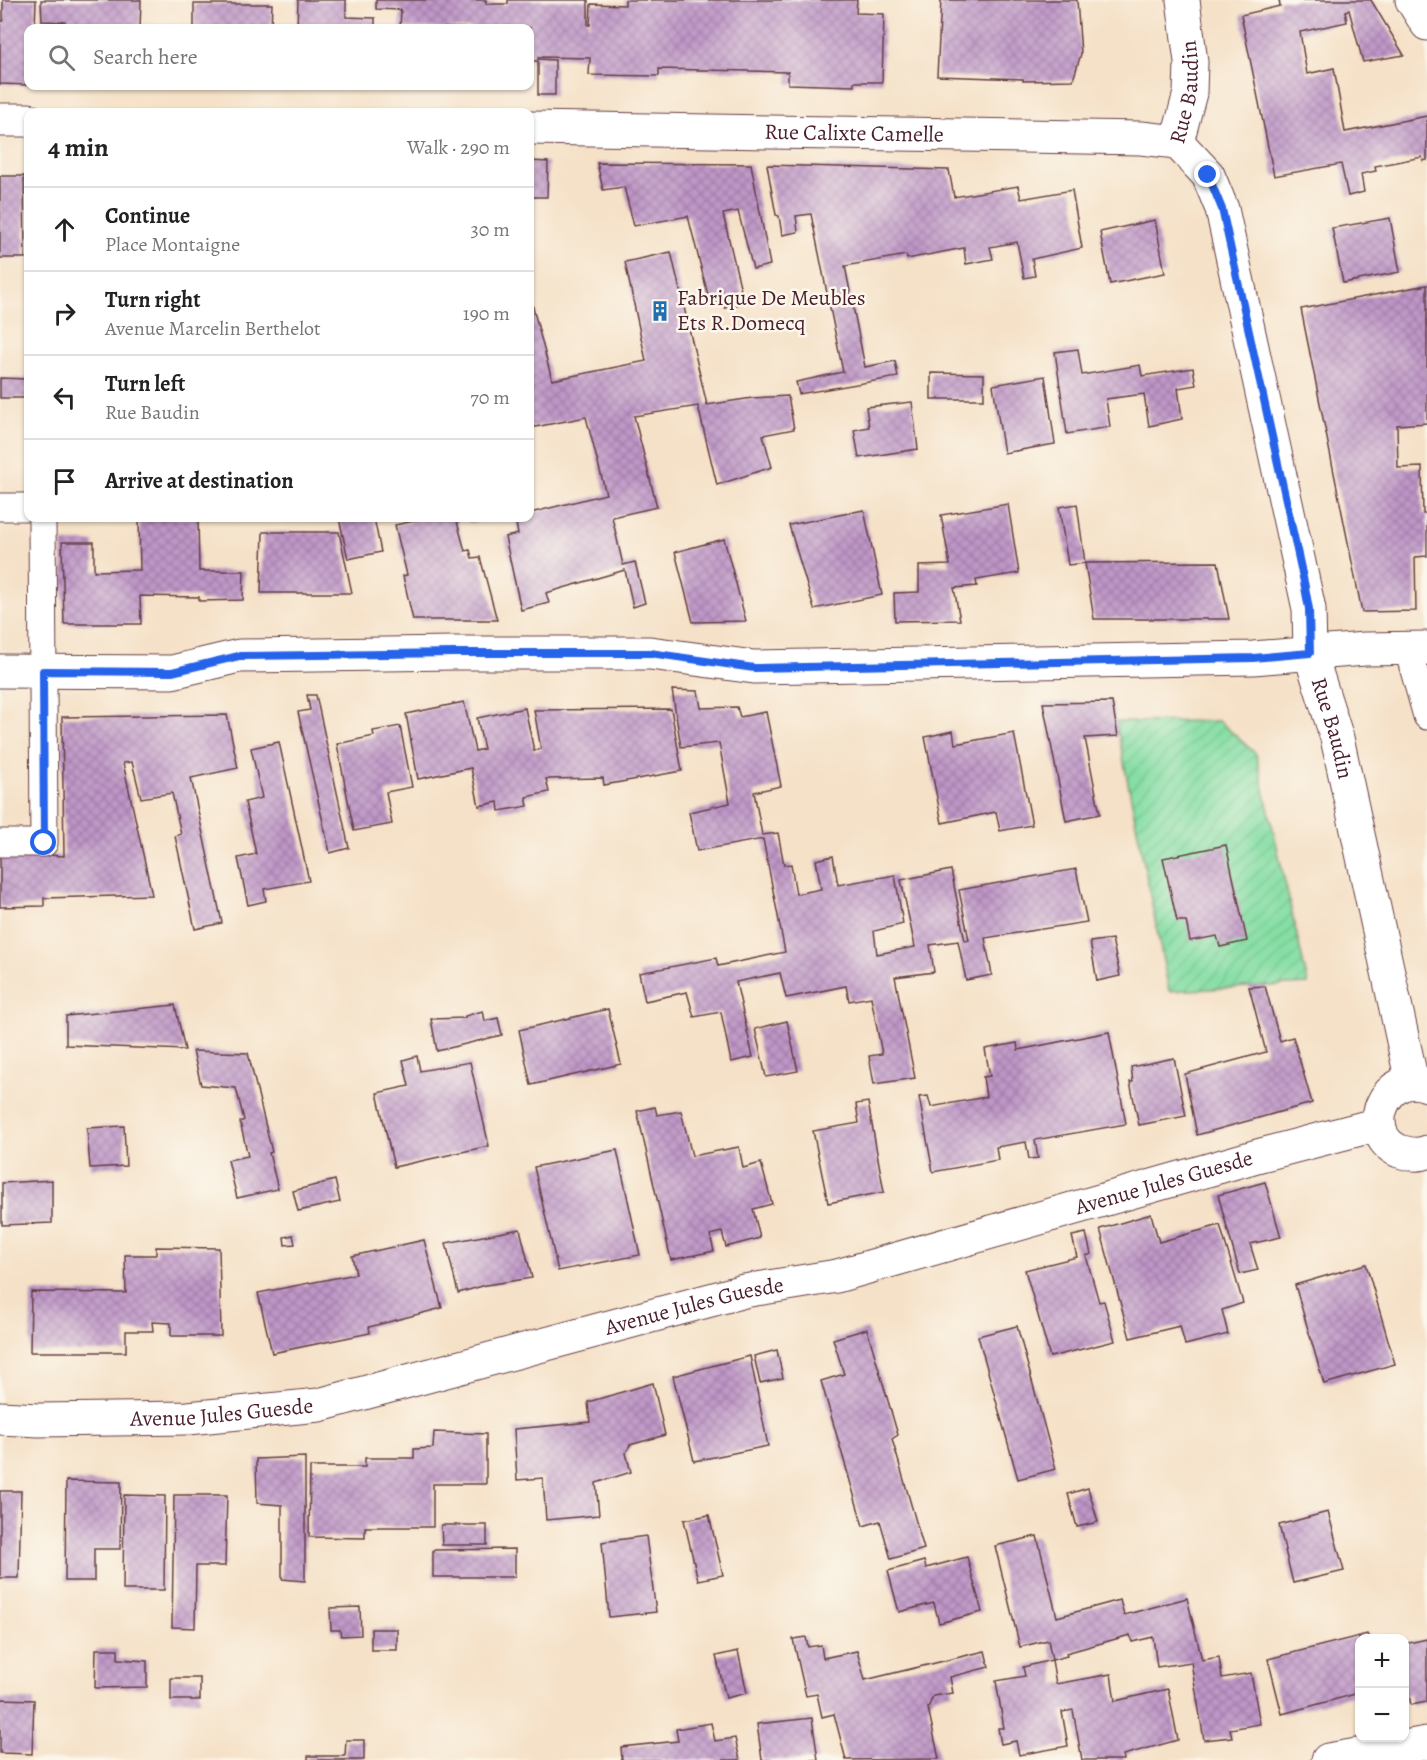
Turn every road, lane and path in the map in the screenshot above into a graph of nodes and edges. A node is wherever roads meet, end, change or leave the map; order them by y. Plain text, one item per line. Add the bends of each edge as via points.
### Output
1 (1183, 0) edge
2 (1412, 0) edge
3 (1427, 24) edge
4 (0, 120) edge
5 (24, 120) edge
6 (534, 128) edge
7 (1177, 142) junction
8 (0, 507) edge
9 (24, 507) edge
10 (42, 522) edge
11 (1418, 649) edge
12 (1310, 653) junction
13 (0, 671) edge
14 (43, 671) junction
15 (1427, 716) edge
16 (0, 843) edge
17 (1420, 1083) edge
18 (1379, 1124) junction
19 (1426, 1159) edge
20 (0, 1418) edge
21 (1427, 1743) edge
22 (1328, 1760) edge

1 - 7 street, Rue Baudin via 1191,62 1190,93
2 - 3 street
4 - 5 street
6 - 7 street, Rue Calixte Camelle via 1141,138
7 - 12 street, Rue Baudin via 1208,175 1222,209 1309,609
8 - 9 lane
10 - 14 lane
11 - 12 street
11 - 15 lane
12 - 14 street via 1208,659 754,668 650,653 239,656 172,672
12 - 17 street, Rue Baudin via 1337,738
13 - 14 street
14 - 16 lane via 44,843
17 - 18 street via 1400,1085 1390,1092 1383,1100
18 - 19 street via 1394,1148
18 - 20 street, Avenue Jules Guesde via 837,1276 744,1291 319,1405 188,1418
21 - 22 street

